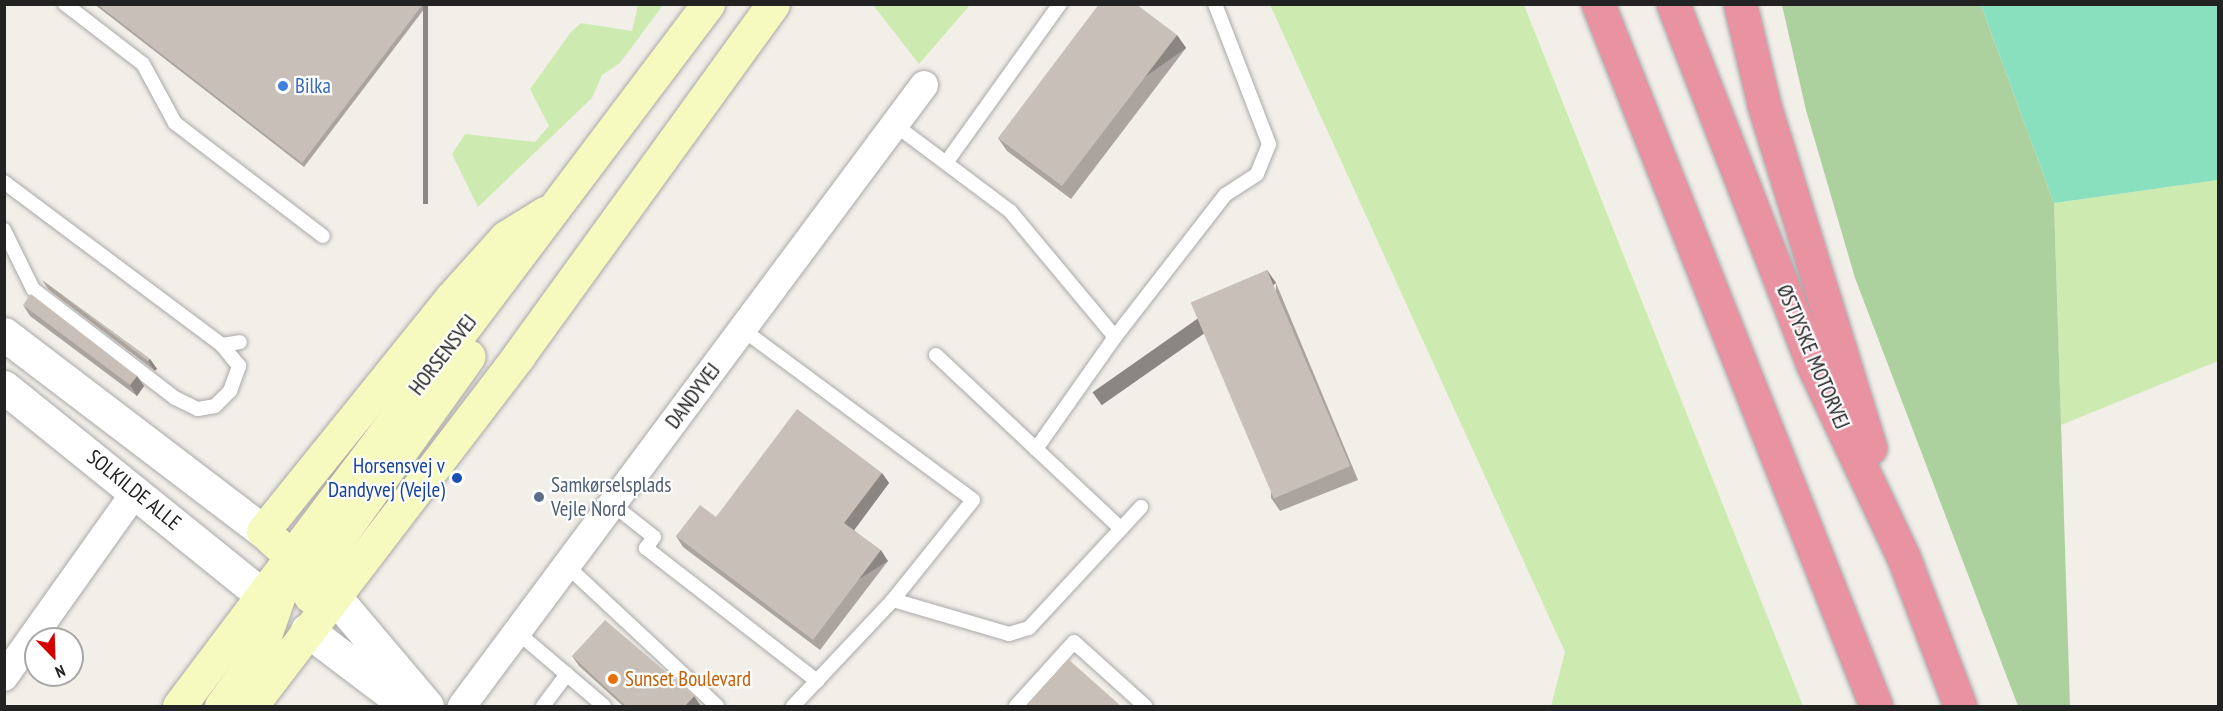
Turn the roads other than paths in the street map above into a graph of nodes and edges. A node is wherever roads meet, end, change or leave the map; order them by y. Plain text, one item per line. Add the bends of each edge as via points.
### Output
1 (64, 4) edge
2 (708, 4) edge
3 (774, 4) edge
4 (1060, 4) edge
5 (1215, 4) edge
6 (1673, 4) edge
7 (1740, 4) edge
8 (1599, 12) edge
9 (924, 85) dead end
10 (894, 124) junction
11 (946, 163) junction
12 (4, 182) edge
13 (565, 200) junction
14 (4, 230) edge
15 (323, 236) dead end
16 (742, 329) junction
17 (4, 334) edge
18 (1115, 337) junction
19 (240, 342) dead end
20 (222, 345) junction
21 (936, 354) dead end
22 (4, 387) edge
23 (1036, 449) junction
24 (136, 491) junction
25 (612, 504) junction
26 (1141, 507) dead end
27 (1121, 529) junction
28 (263, 531) junction
29 (1903, 556) junction
30 (567, 566) junction
31 (312, 575) junction
32 (893, 600) junction
33 (270, 601) junction
34 (307, 630) junction
35 (517, 632) junction
36 (567, 674) junction
37 (4, 677) edge
38 (817, 681) junction
39 (179, 706) edge
40 (221, 706) edge
41 (251, 706) edge
42 (408, 706) edge
43 (427, 706) edge
44 (462, 706) edge
45 (543, 706) edge
46 (604, 706) edge
47 (717, 706) edge
48 (793, 706) edge
49 (1016, 706) edge
50 (1145, 706) edge
51 (1876, 706) edge
52 (1960, 706) edge

1 - 15 lane via 143,64 175,123
2 - 13 main road, HORSENSVEJ
3 - 31 main road, HORSENSVEJ via 519,355
4 - 11 lane
5 - 18 lane via 1269,144 1257,174 1225,195
6 - 29 highway, ØSTJYSKE MOTORVEJ via 1813,365
7 - 29 highway via 1764,105
8 - 51 highway
9 - 10 street, DANDYVEJ
10 - 11 lane
10 - 16 street, DANDYVEJ
11 - 18 lane via 1010,211
12 - 20 lane
13 - 28 main road via 506,237
13 - 31 main road, HORSENSVEJ via 522,255
14 - 20 lane via 33,289 175,398 198,409 215,406 230,391 239,366
16 - 25 street, DANDYVEJ
16 - 32 lane via 973,500
17 - 28 street
18 - 23 lane
19 - 20 lane
21 - 23 lane
22 - 24 street, SOLKILDE ALLE
23 - 27 lane
24 - 33 street, SOLKILDE ALLE
24 - 37 street
25 - 30 street, DANDYVEJ
25 - 38 lane via 654,537 646,548
26 - 27 lane
27 - 32 lane via 1029,628 1009,634
28 - 31 main road
29 - 52 highway, ØSTJYSKE MOTORVEJ
30 - 35 street, DANDYVEJ
30 - 47 lane
31 - 33 main road, HORSENSVEJ
31 - 34 main road, HORSENSVEJ
31 - 43 street
32 - 38 lane
33 - 34 main road
33 - 39 main road, HORSENSVEJ
33 - 40 main road via 259,653
34 - 41 main road, HORSENSVEJ
34 - 42 street
35 - 36 lane
35 - 44 street, DANDYVEJ
36 - 45 lane
36 - 46 lane
38 - 48 lane
49 - 50 lane via 1074,642

